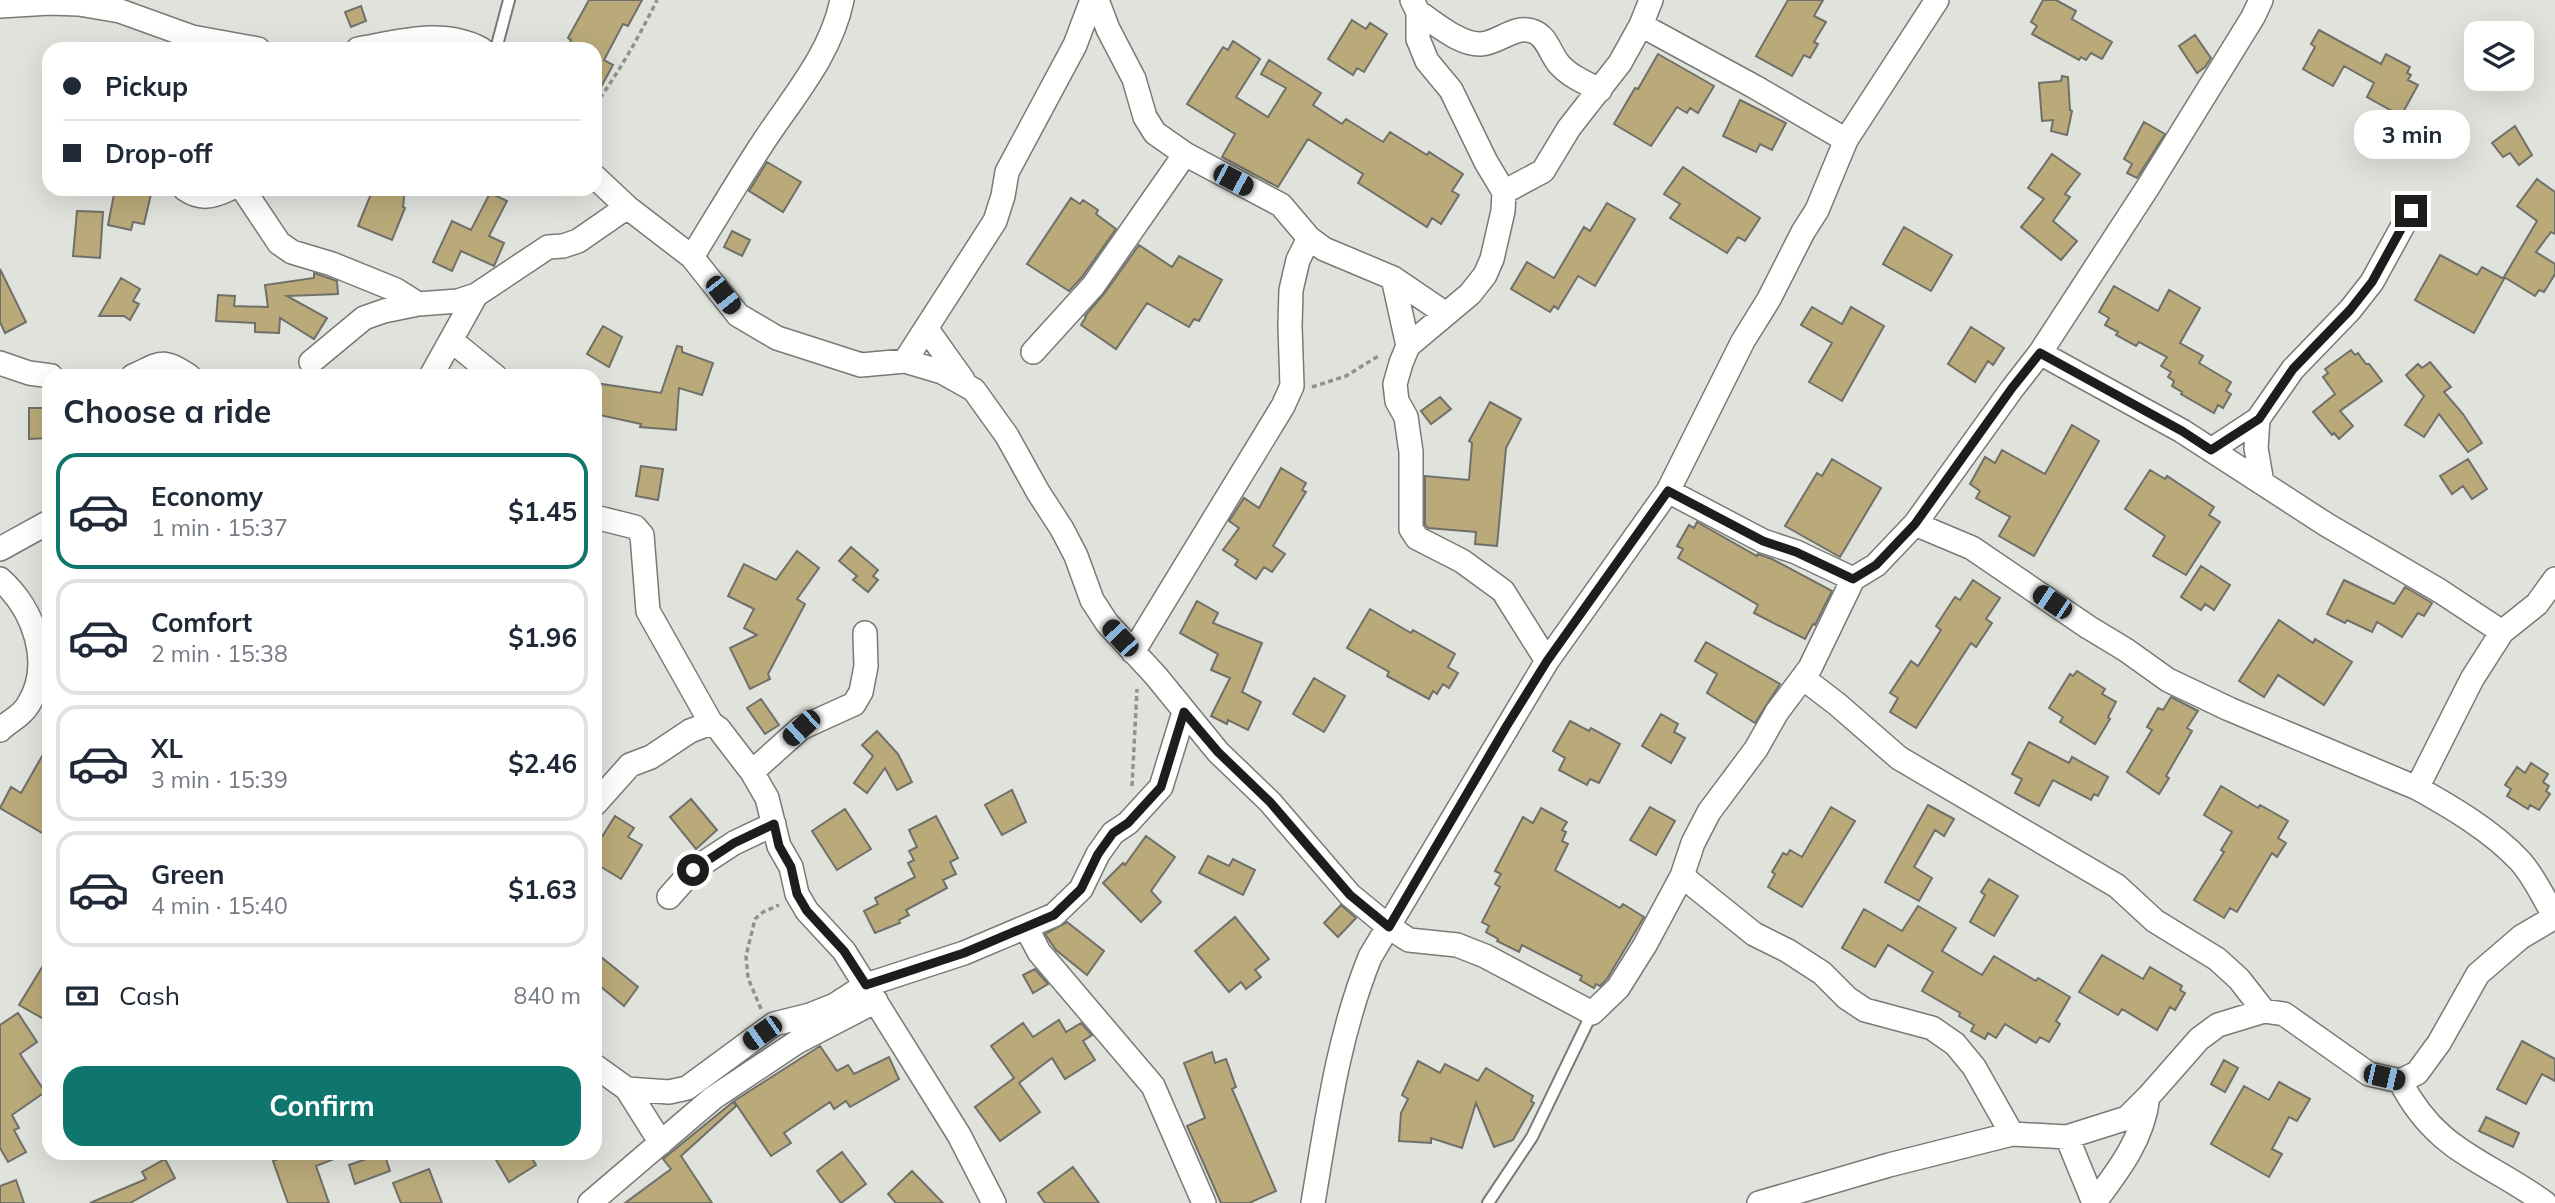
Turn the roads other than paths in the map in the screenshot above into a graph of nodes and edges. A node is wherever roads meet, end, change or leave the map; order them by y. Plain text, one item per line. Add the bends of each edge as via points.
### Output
1 (509, 0) edge
2 (842, 0) edge
3 (1091, 0) edge
4 (1097, 0) edge
5 (1651, 0) edge
6 (1937, 0) edge
7 (2260, 0) edge
8 (0, 6) edge
9 (1415, 6) edge
10 (1641, 25) junction
11 (219, 42) edge
12 (400, 42) edge
13 (463, 42) edge
14 (498, 42) edge
15 (1117, 44) junction
16 (1076, 45) junction
17 (1600, 90) junction
18 (1846, 140) junction
19 (1185, 154) junction
20 (602, 184) edge
21 (1504, 192) junction
22 (248, 196) edge
23 (627, 207) junction
24 (2411, 211) dead end
25 (1309, 238) junction
26 (692, 257) junction
27 (1393, 278) junction
28 (476, 295) junction
29 (418, 304) junction
30 (1446, 314) junction
31 (926, 328) junction
32 (452, 341) junction
33 (1408, 346) junction
34 (1033, 352) dead end
35 (2040, 353) junction
36 (905, 361) junction
37 (312, 362) dead end
38 (0, 363) edge
39 (146, 369) edge
40 (178, 369) edge
41 (434, 369) edge
42 (486, 369) edge
43 (42, 375) edge
44 (964, 383) junction
45 (2259, 419) junction
46 (2211, 450) junction
47 (2262, 483) junction
48 (1668, 491) junction
49 (602, 519) edge
50 (1915, 524) junction
51 (42, 526) edge
52 (0, 549) edge
53 (0, 579) edge
54 (1853, 579) junction
55 (2555, 579) edge
56 (2502, 632) junction
57 (865, 633) dead end
58 (1133, 652) junction
59 (42, 657) edge
60 (1547, 661) junction
61 (42, 676) edge
62 (1803, 678) junction
63 (1184, 712) junction
64 (710, 723) junction
65 (0, 730) edge
66 (752, 772) junction
67 (2417, 788) junction
68 (602, 796) edge
69 (774, 824) junction
70 (1682, 876) junction
71 (669, 897) dead end
72 (2555, 917) edge
73 (1026, 927) junction
74 (1389, 927) junction
75 (871, 993) junction
76 (2264, 1012) junction
77 (1592, 1013) junction
78 (602, 1071) edge
79 (2400, 1081) junction
80 (627, 1089) junction
81 (2148, 1097) junction
82 (2012, 1134) junction
83 (2067, 1137) junction
84 (661, 1143) junction
85 (1319, 1202) edge
86 (590, 1203) edge
87 (995, 1203) edge
88 (1204, 1203) edge
89 (1488, 1203) edge
90 (1759, 1203) edge
91 (2545, 1203) edge

1 - 14 lane
2 - 26 street via 827,45
3 - 16 street
4 - 15 street
5 - 10 street
6 - 18 street
7 - 35 street via 2148,187
8 - 11 street via 79,4 120,11
9 - 17 street via 1460,38 1478,44 1519,29 1533,31 1541,35 1558,64
9 - 21 street via 1418,39 1427,61 1451,90
10 - 17 street
10 - 18 street
12 - 13 street via 450,37
15 - 16 street
15 - 19 street via 1145,117 1155,133
16 - 31 street via 1007,172 995,221
17 - 21 street via 1569,128 1543,172
18 - 48 street via 1817,210 1743,341
19 - 25 street via 1281,205
19 - 34 street via 1093,286
20 - 23 street
21 - 30 street via 1485,275
22 - 29 street via 279,243 292,252 396,290
23 - 26 street
23 - 28 street via 578,241 548,247
24 - 45 street via 2372,282 2293,369
25 - 27 street
25 - 58 street via 1291,290 1292,386
26 - 36 street via 738,315 777,338 861,365
27 - 30 street
27 - 33 street
28 - 29 street
28 - 32 street
29 - 37 street via 364,318
30 - 33 street
31 - 36 street
31 - 44 street
32 - 41 street
32 - 42 street
33 - 60 street via 1395,384 1411,452 1413,534 1503,591
35 - 46 street
35 - 50 street
36 - 44 street
38 - 43 street
39 - 40 street via 158,363
44 - 58 street via 1007,436 1076,556 1092,600
45 - 46 street
45 - 47 street via 2256,448
46 - 47 street
47 - 56 street
48 - 54 street via 1763,541
48 - 60 street
49 - 64 street via 635,527 642,536 648,611
50 - 54 street via 1876,565
50 - 67 street via 1972,548 2168,680
51 - 52 street
53 - 59 street via 29,614
54 - 62 street
55 - 56 street via 2537,604
56 - 67 street
57 - 66 street via 866,666 854,704 801,728
58 - 63 street
60 - 74 street
61 - 65 street via 27,707
62 - 70 street via 1709,812
62 - 76 street via 1899,758 2117,887 2155,921 2217,959
63 - 73 street via 1161,787 1113,833 1081,889 1054,915
63 - 74 street via 1350,895
64 - 66 street
64 - 68 street via 690,730 651,758 630,765
66 - 69 street via 767,798
67 - 72 street via 2491,835 2521,862
69 - 71 street via 693,870
69 - 75 street via 797,894 844,951
70 - 77 street via 1646,946 1618,988
70 - 82 street via 1754,934 1822,973 1865,1010 1932,1028 1955,1044 1974,1067
72 - 79 street via 2521,937 2478,974 2425,1063
73 - 75 street
73 - 88 street via 1039,952 1153,1086
74 - 77 street via 1409,940 1457,945 1485,956
74 - 85 street via 1370,957 1344,1032
75 - 80 street via 774,1024 687,1088 669,1092
75 - 84 street via 713,1098
75 - 87 street via 959,1135
76 - 79 street via 2284,1014 2369,1074
76 - 81 street via 2218,1026 2199,1039
77 - 89 lane via 1532,1137
78 - 80 street
79 - 91 street via 2414,1108 2438,1134 2465,1156
80 - 84 street
81 - 83 street via 2127,1118
81 - 83 street via 2138,1137 2094,1203
82 - 83 street
82 - 90 street
84 - 86 street

